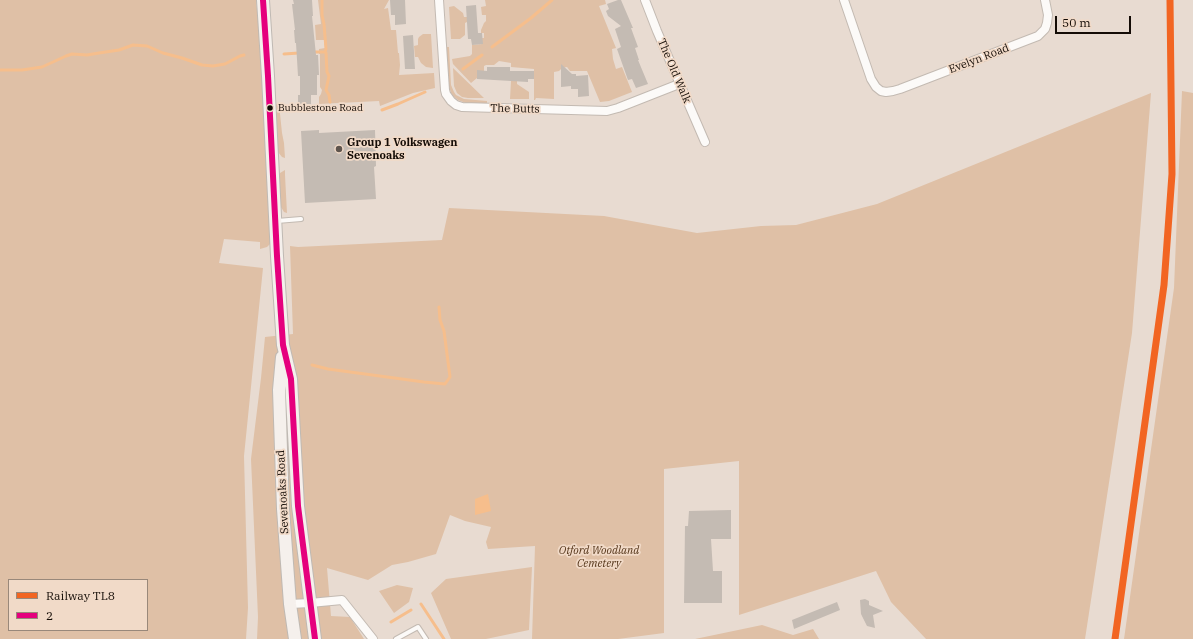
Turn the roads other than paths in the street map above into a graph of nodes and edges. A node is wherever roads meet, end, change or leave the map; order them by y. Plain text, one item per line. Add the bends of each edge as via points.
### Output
1 (263, 0) edge
2 (438, 0) edge
3 (645, 0) edge
4 (844, 0) edge
5 (1046, 0) edge
6 (679, 84) junction
7 (705, 142) dead end
8 (301, 219) dead end
9 (275, 221) junction
10 (283, 346) junction
11 (310, 603) junction
12 (290, 604) junction
13 (295, 639) edge
14 (315, 639) edge
15 (373, 639) edge
16 (396, 639) edge
17 (426, 639) edge

1 - 9 main road, Sevenoaks Road
2 - 6 street, The Butts via 444,88 454,104 462,107 607,110
3 - 6 street, The Old Walk
4 - 5 street, Evelyn Road via 871,79 876,87 886,92 1038,36 1048,23
6 - 7 street, The Old Walk
8 - 9 lane
9 - 10 main road, Sevenoaks Road
10 - 11 main road, Sevenoaks Road via 291,379 298,506
10 - 12 main road, Sevenoaks Road via 279,390 283,509
11 - 12 street
11 - 14 main road, Sevenoaks Road
11 - 15 street via 342,600
12 - 13 main road, Sevenoaks Road
16 - 17 lane via 418,627

